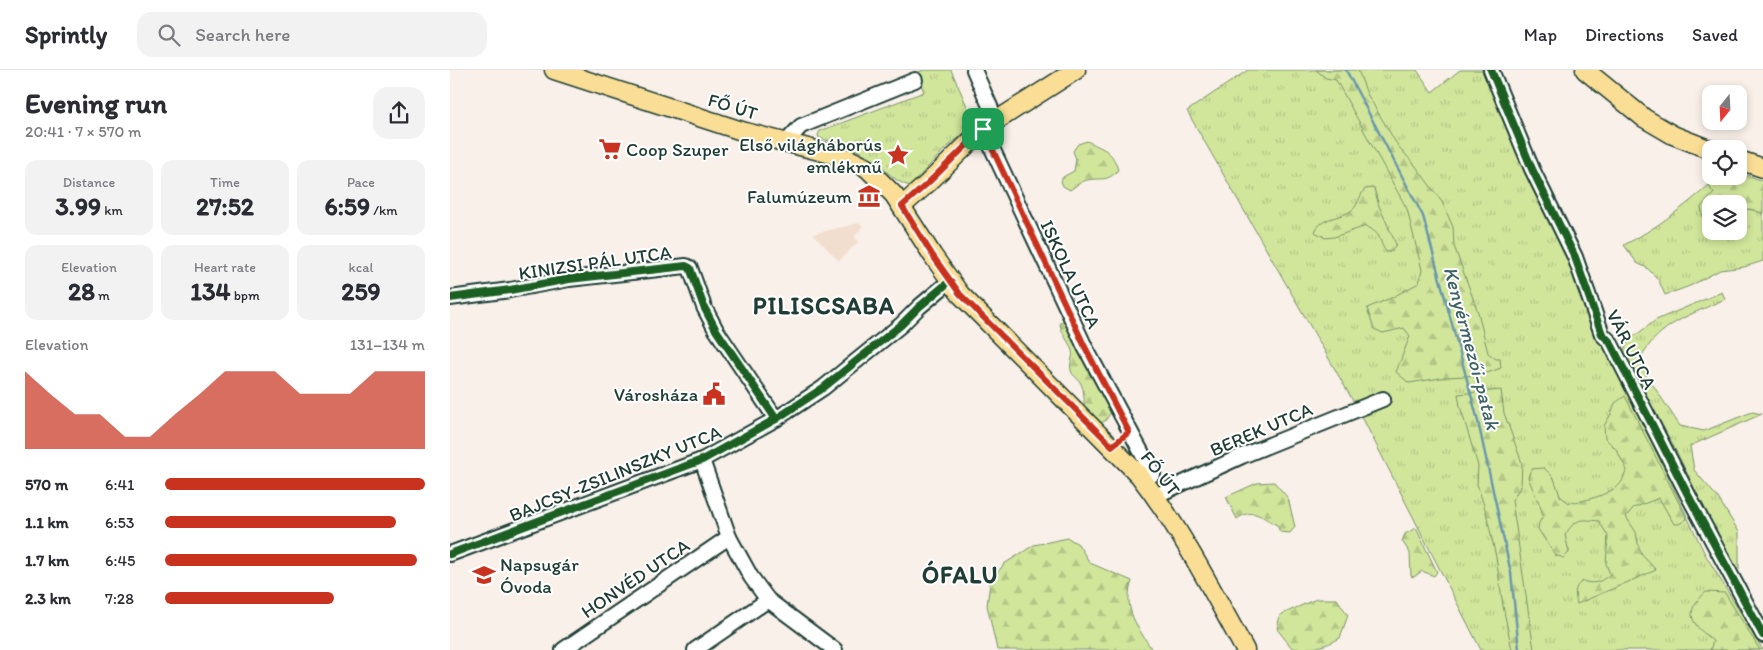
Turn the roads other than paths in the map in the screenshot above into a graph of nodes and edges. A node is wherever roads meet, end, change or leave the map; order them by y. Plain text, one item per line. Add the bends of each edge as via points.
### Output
1 (554, 70) edge
2 (974, 70) edge
3 (1076, 70) edge
4 (1491, 70) edge
5 (1585, 70) edge
6 (915, 80) dead end
7 (990, 125) junction
8 (786, 142) junction
9 (1702, 146) edge
10 (1747, 163) edge
11 (1763, 168) edge
12 (902, 206) junction
13 (950, 281) junction
14 (450, 298) edge
15 (1383, 399) dead end
16 (776, 419) junction
17 (1129, 432) junction
18 (1112, 446) junction
19 (702, 460) junction
20 (1153, 474) dead end
21 (1155, 496) junction
22 (729, 537) junction
23 (450, 554) edge
24 (768, 600) junction
25 (1763, 635) edge
26 (563, 650) edge
27 (695, 650) edge
28 (835, 650) edge
29 (1245, 650) edge

1 - 8 main road, FŐ ÚT via 745,132
2 - 7 street, ISKOLA UTCA
3 - 7 main road
4 - 25 street, VÁR UTCA via 1532,169 1575,257 1602,334 1610,342
5 - 9 main road via 1644,118
6 - 8 street via 801,126
7 - 12 main road
7 - 17 street, ISKOLA UTCA via 1085,347
8 - 12 main road, FŐ ÚT via 847,158 867,168
10 - 11 main road
12 - 13 main road, FŐ ÚT
13 - 16 street, BAJCSY-ZSILINSZKY UTCA via 851,366
13 - 18 main road, FŐ ÚT
14 - 16 street, KINIZSI PÁL UTCA via 569,279 686,266 690,268 716,330
15 - 21 street, BEREK UTCA via 1242,456
16 - 19 street, BAJCSY-ZSILINSZKY UTCA
17 - 18 street
17 - 20 street, ISKOLA UTCA
18 - 21 main road, FŐ ÚT
19 - 22 street
19 - 23 street, BAJCSY-ZSILINSZKY UTCA
21 - 29 main road, FŐ ÚT
22 - 24 street
22 - 26 street, HONVÉD UTCA
24 - 27 street
24 - 28 street

